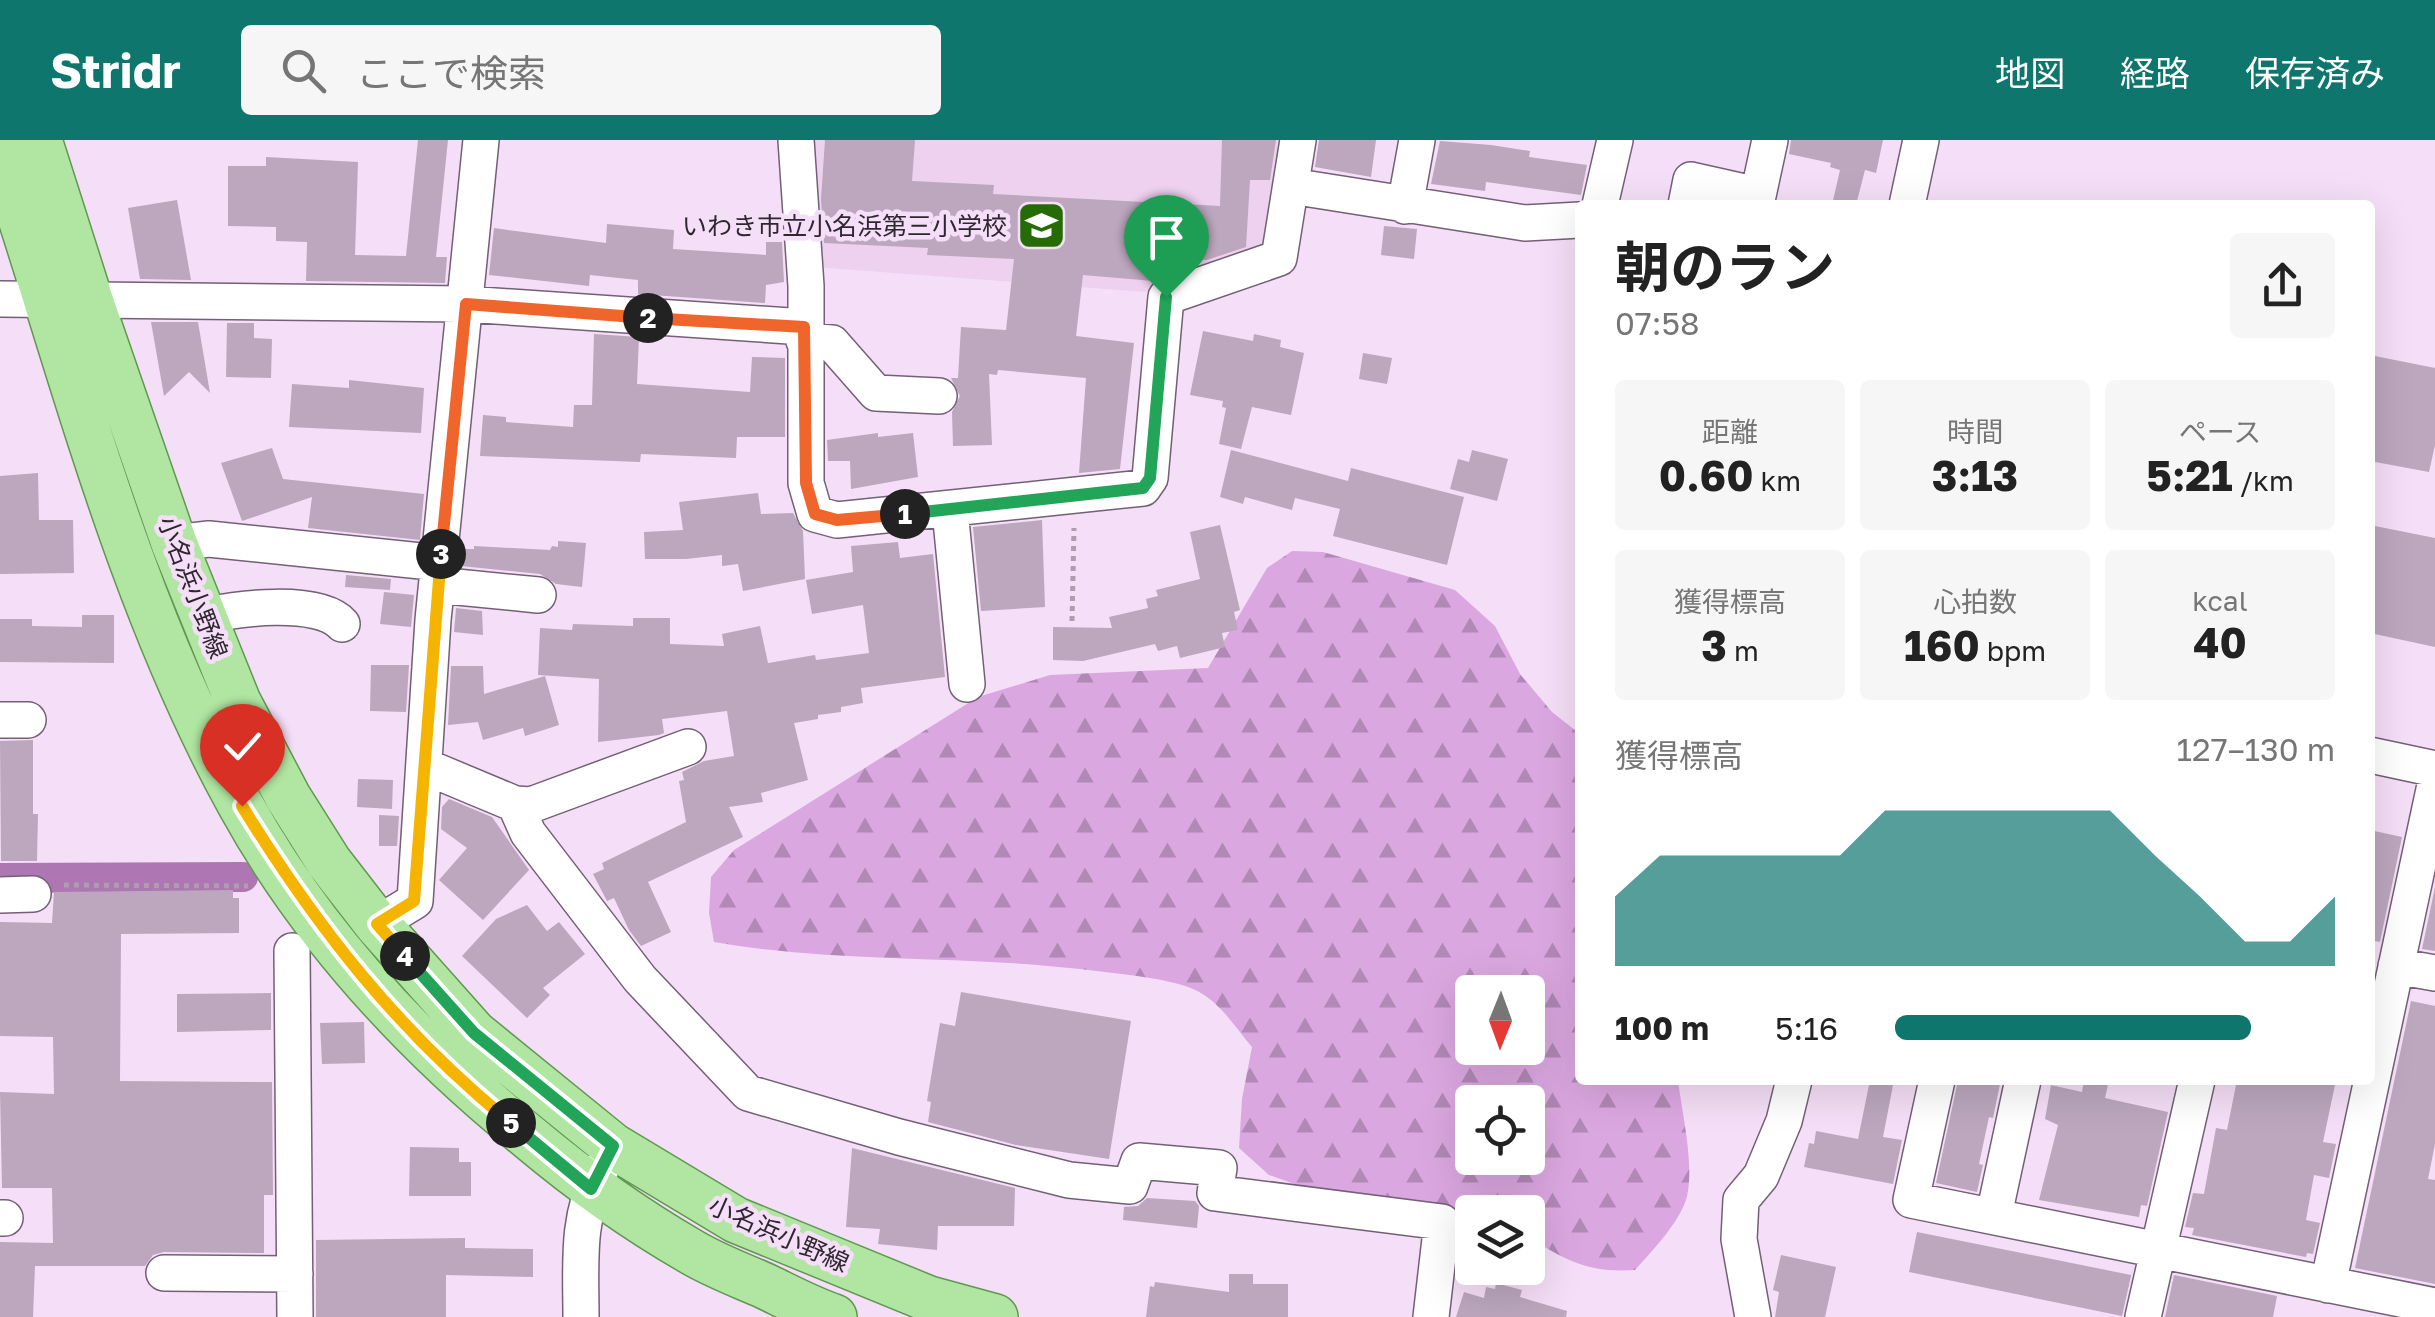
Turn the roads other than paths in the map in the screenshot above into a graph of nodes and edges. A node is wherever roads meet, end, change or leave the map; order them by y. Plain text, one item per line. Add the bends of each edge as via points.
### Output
1 (39, 140) edge
2 (481, 140) edge
3 (796, 140) edge
4 (1298, 140) edge
5 (1416, 140) edge
6 (1615, 140) edge
7 (1770, 140) edge
8 (1921, 140) edge
9 (0, 154) edge
10 (1291, 186) junction
11 (1601, 200) edge
12 (1687, 200) edge
13 (1758, 200) edge
14 (1908, 200) edge
15 (1405, 206) junction
16 (1575, 220) edge
17 (0, 299) edge
18 (69, 299) junction
19 (466, 304) junction
20 (804, 334) junction
21 (938, 396) dead end
22 (950, 510) junction
23 (174, 543) junction
24 (438, 574) junction
25 (538, 595) dead end
26 (202, 617) junction
27 (342, 624) dead end
28 (967, 684) dead end
29 (688, 747) dead end
30 (2375, 756) edge
31 (424, 766) junction
32 (2435, 768) edge
33 (2435, 785) edge
34 (514, 804) junction
35 (377, 924) junction
36 (292, 951) dead end
37 (2396, 966) junction
38 (2435, 974) edge
39 (2375, 1064) edge
40 (1793, 1085) edge
41 (1935, 1085) edge
42 (2022, 1085) edge
43 (2196, 1085) edge
44 (2371, 1085) edge
45 (613, 1146) junction
46 (591, 1189) junction
47 (1994, 1215) junction
48 (2159, 1251) junction
49 (164, 1273) dead end
50 (295, 1274) junction
51 (2328, 1284) junction
52 (2435, 1306) edge
53 (294, 1317) edge
54 (582, 1317) edge
55 (834, 1317) edge
56 (995, 1317) edge
57 (1432, 1317) edge
58 (1753, 1317) edge
59 (2143, 1317) edge

1 - 18 main road, 小名浜小野線
2 - 19 street
3 - 20 street
4 - 10 street
5 - 15 street
6 - 11 street
7 - 13 street
8 - 14 street
9 - 18 main road, 小名浜小野線
10 - 15 street
10 - 22 street via 1279,258 1166,297 1150,478 1143,488
12 - 13 street via 1690,180
15 - 16 street via 1525,222
17 - 18 street
18 - 19 street
18 - 23 main road, 小名浜小野線
18 - 46 main road, 小名浜小野線 via 149,609 242,806 340,952 409,1030
19 - 20 street
19 - 24 street
20 - 21 street via 832,342 876,394
20 - 22 street via 806,483 815,514 837,520
22 - 28 street
23 - 24 street via 209,539
23 - 26 main road, 小名浜小野線
24 - 25 street
24 - 31 street
26 - 27 street via 242,608 320,610
26 - 35 main road, 小名浜小野線 via 288,797
29 - 34 street via 531,805
30 - 32 street
31 - 34 street
31 - 35 street via 414,901
33 - 37 street
34 - 57 street via 528,833 640,979 748,1092 1069,1180 1130,1186 1139,1160 1218,1168 1215,1193 1442,1222
35 - 45 main road, 小名浜小野線 via 474,1033
36 - 50 street
37 - 38 street
37 - 39 street
40 - 58 street via 1761,1176 1741,1200 1739,1239
41 - 47 street via 1911,1200
42 - 47 street
43 - 48 street
44 - 51 street
45 - 46 street
45 - 56 main road, 小名浜小野線 via 736,1220 929,1299
46 - 54 street via 581,1224
46 - 55 main road, 小名浜小野線 via 692,1252
47 - 48 street
48 - 51 street
48 - 59 street
49 - 50 street
50 - 53 street
51 - 52 street

